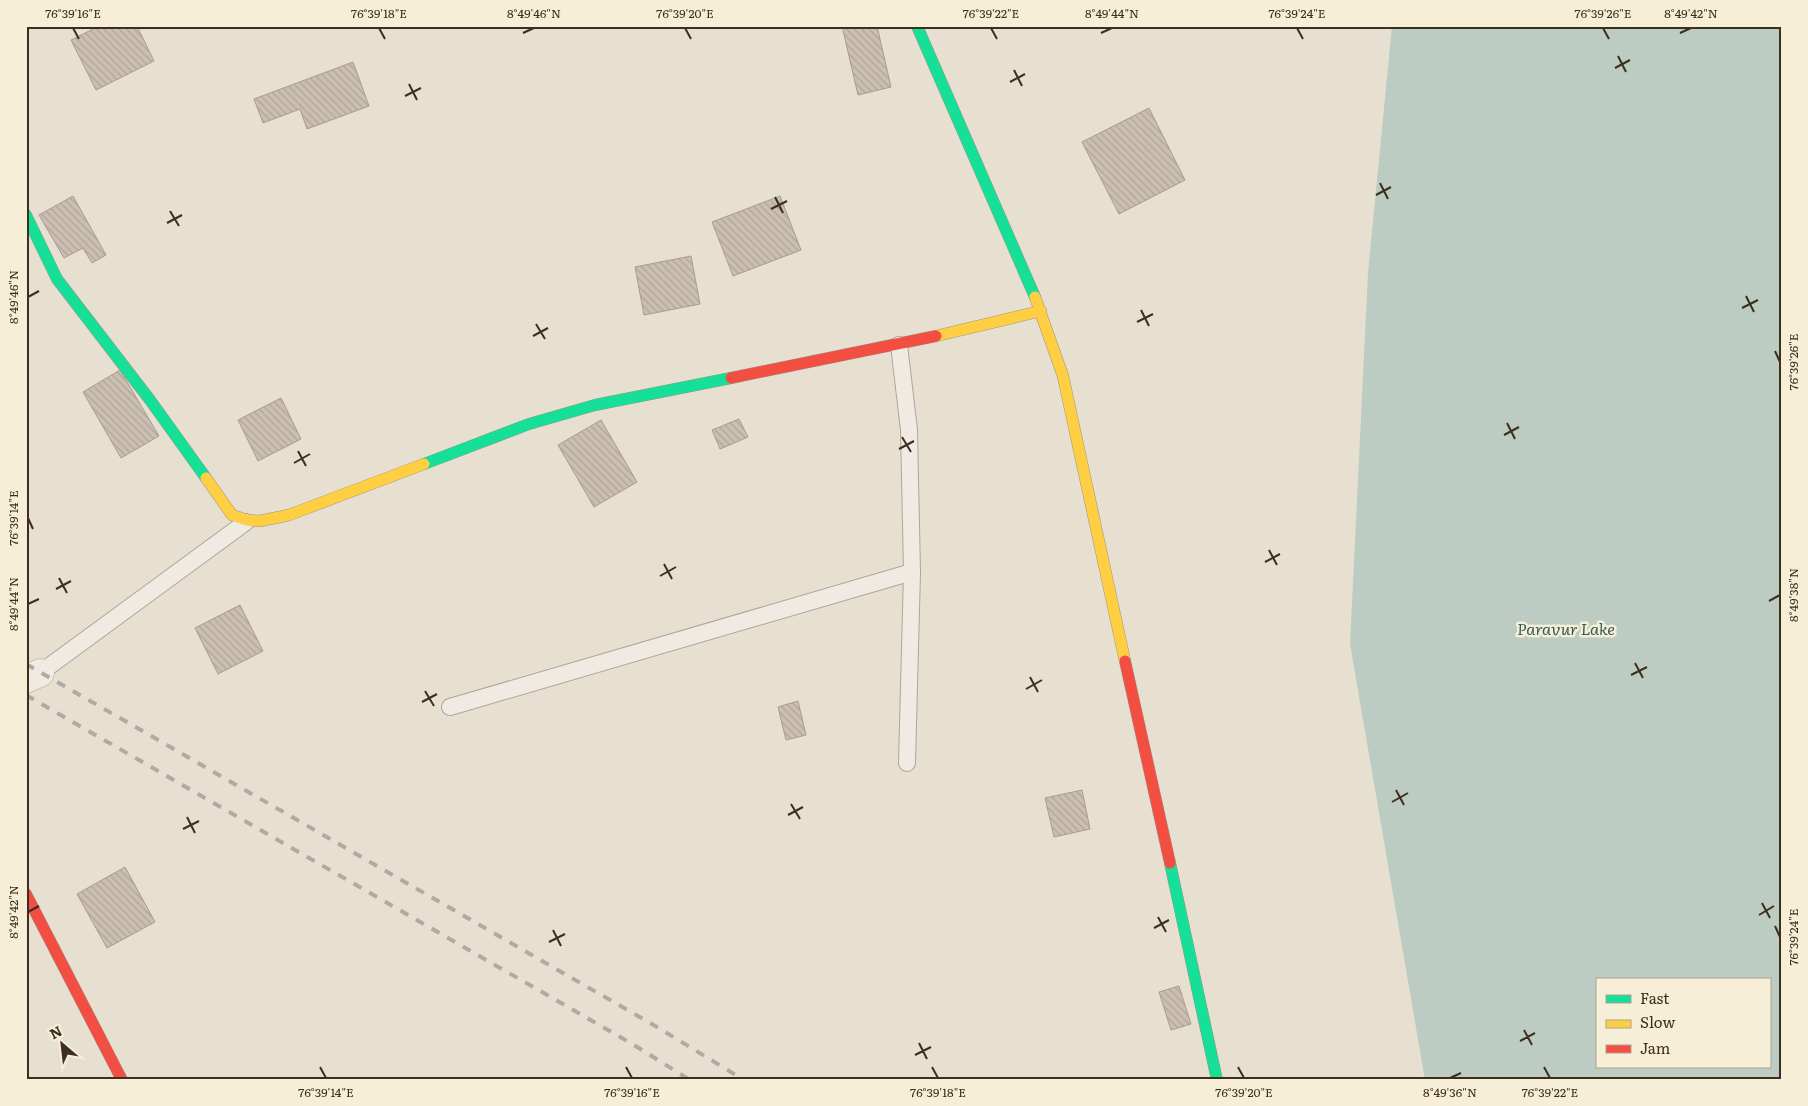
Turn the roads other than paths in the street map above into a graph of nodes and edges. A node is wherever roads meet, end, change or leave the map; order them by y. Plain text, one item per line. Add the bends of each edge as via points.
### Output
1 (917, 26) edge
2 (26, 215) edge
3 (1041, 311) junction
4 (899, 344) junction
5 (246, 522) junction
6 (912, 572) junction
7 (33, 676) edge
8 (450, 707) dead end
9 (907, 763) dead end
10 (29, 908) edge
11 (122, 1080) edge
12 (1217, 1080) edge

1 - 3 street
2 - 5 street via 57,279 150,400 232,515
3 - 4 street
3 - 12 street via 1063,376
4 - 5 street via 595,406 529,424 289,515
4 - 6 lane via 909,430
5 - 7 lane
6 - 8 lane
6 - 9 lane
10 - 11 street

